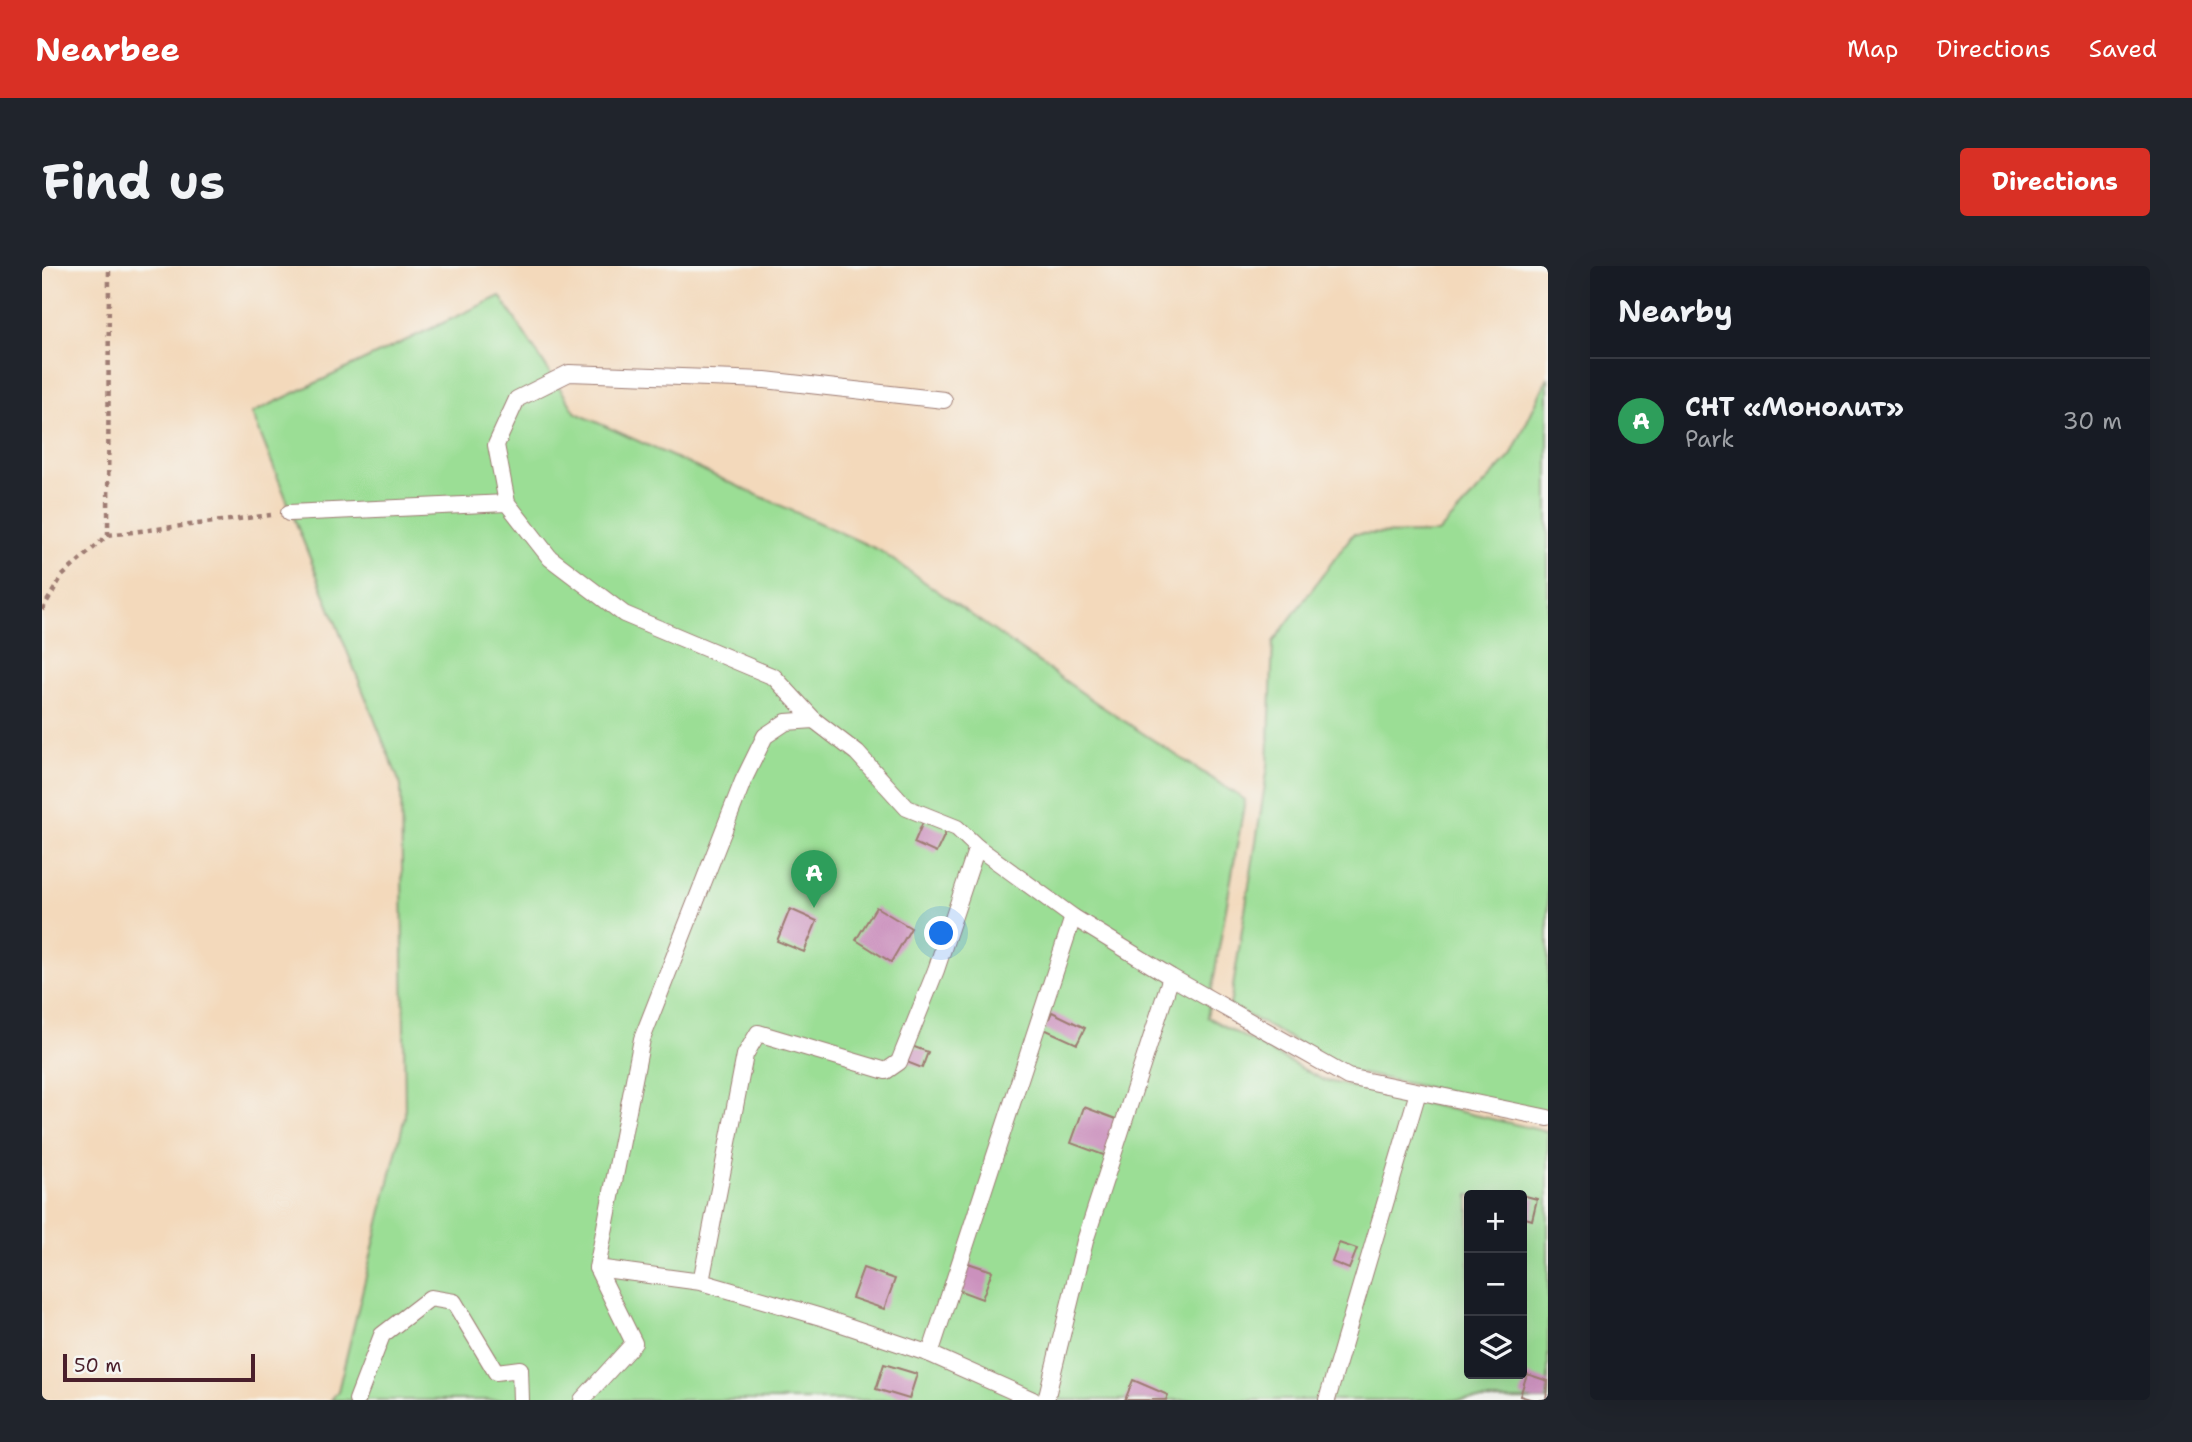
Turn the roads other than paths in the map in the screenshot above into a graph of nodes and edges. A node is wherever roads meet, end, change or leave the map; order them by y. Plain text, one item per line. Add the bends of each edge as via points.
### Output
1 (944, 400) dead end
2 (507, 503) junction
3 (289, 513) road end
4 (814, 720) junction
5 (977, 847) junction
6 (1073, 917) junction
7 (1171, 977) junction
8 (1418, 1092) junction
9 (1548, 1118) edge
10 (597, 1268) junction
11 (701, 1282) junction
12 (930, 1354) junction
13 (357, 1400) edge
14 (521, 1400) edge
15 (582, 1400) edge
16 (1033, 1400) edge
17 (1046, 1400) edge
18 (1327, 1400) edge

1 - 2 lane via 765,380 569,373 517,399 496,445
2 - 3 lane
2 - 4 lane via 550,558 624,614 774,677
4 - 5 lane via 858,753 907,808 957,828
4 - 10 lane via 786,722 765,736 743,781 642,1040
5 - 6 lane
5 - 11 lane via 899,1062 886,1071 758,1033 745,1055
6 - 7 lane
6 - 12 lane
7 - 8 lane via 1348,1077
7 - 17 lane via 1085,1241
8 - 9 lane
8 - 18 lane
10 - 11 lane
10 - 15 lane via 634,1343
11 - 12 lane
12 - 16 lane
13 - 14 lane via 382,1335 430,1298 454,1302 496,1372 520,1369

